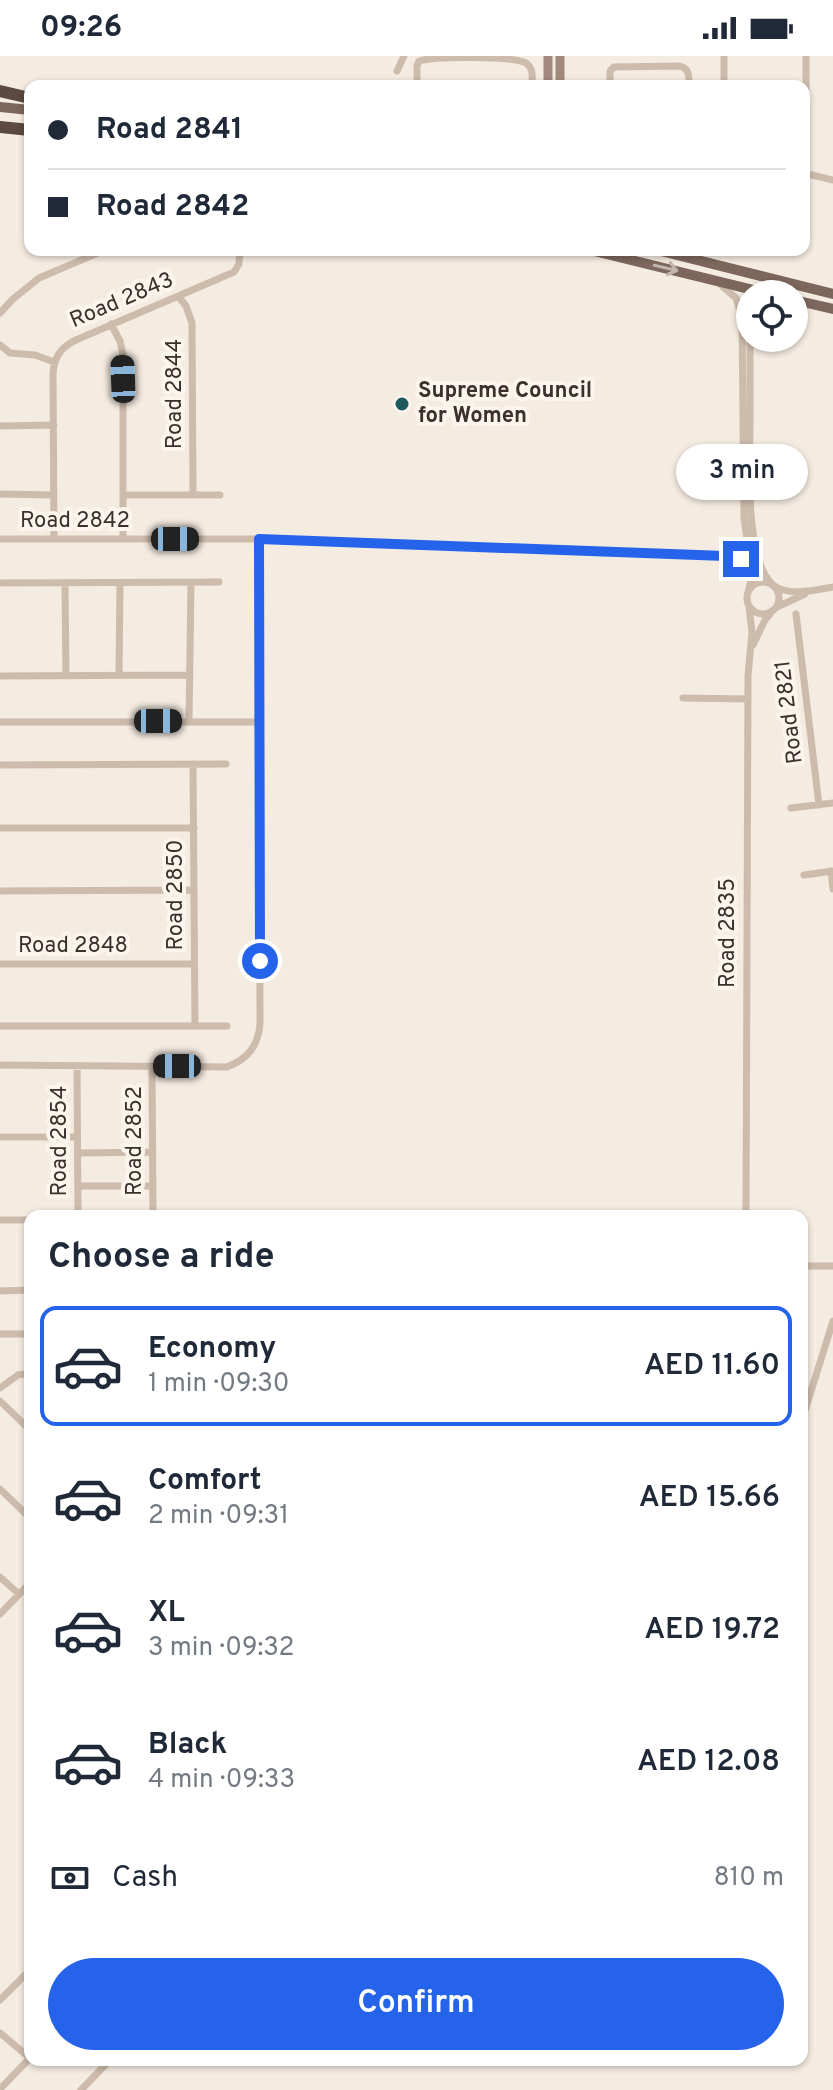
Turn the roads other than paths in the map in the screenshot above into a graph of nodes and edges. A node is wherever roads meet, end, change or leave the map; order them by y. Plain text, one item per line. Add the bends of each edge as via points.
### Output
1 (404, 56) edge
2 (439, 56) edge
3 (548, 56) edge
4 (560, 56) edge
5 (724, 56) edge
6 (806, 56) edge
7 (429, 57) edge
8 (516, 57) edge
9 (397, 71) dead end
10 (417, 80) edge
11 (532, 80) edge
12 (548, 80) edge
13 (560, 80) edge
14 (610, 80) edge
15 (689, 80) edge
16 (724, 80) edge
17 (806, 80) edge
18 (0, 91) edge
19 (24, 97) edge
20 (0, 107) edge
21 (24, 109) edge
22 (0, 121) edge
23 (24, 126) edge
24 (0, 127) edge
25 (24, 127) edge
26 (810, 175) edge
27 (833, 180) edge
28 (91, 256) edge
29 (240, 256) edge
30 (615, 256) edge
31 (681, 256) edge
32 (711, 279) junction
33 (736, 285) edge
34 (833, 294) edge
35 (179, 297) junction
36 (808, 303) edge
37 (833, 309) edge
38 (0, 313) edge
39 (111, 324) junction
40 (0, 345) edge
41 (750, 352) edge
42 (54, 362) junction
43 (54, 425) junction
44 (0, 426) edge
45 (0, 494) edge
46 (53, 495) junction
47 (124, 495) junction
48 (193, 495) junction
49 (220, 495) dead end
50 (123, 538) junction
51 (0, 539) edge
52 (54, 539) junction
53 (259, 539) junction
54 (752, 548) junction
55 (725, 556) junction
56 (751, 566) junction
57 (191, 582) junction
58 (219, 582) dead end
59 (0, 583) edge
60 (120, 583) junction
61 (65, 584) junction
62 (774, 585) junction
63 (833, 587) edge
64 (749, 589) junction
65 (811, 591) junction
66 (749, 607) junction
67 (776, 608) junction
68 (796, 614) dead end
69 (750, 650) junction
70 (119, 675) junction
71 (190, 675) junction
72 (0, 676) edge
73 (66, 676) junction
74 (683, 698) dead end
75 (747, 699) junction
76 (189, 721) junction
77 (0, 722) edge
78 (259, 722) junction
79 (193, 764) junction
80 (226, 764) dead end
81 (0, 765) edge
82 (833, 803) edge
83 (819, 805) junction
84 (791, 808) dead end
85 (0, 828) edge
86 (194, 828) junction
87 (832, 871) edge
88 (804, 875) dead end
89 (833, 889) edge
90 (194, 890) junction
91 (0, 891) edge
92 (0, 964) edge
93 (194, 964) junction
94 (0, 1026) edge
95 (195, 1026) junction
96 (227, 1026) dead end
97 (0, 1065) edge
98 (77, 1066) junction
99 (152, 1066) junction
100 (0, 1137) edge
101 (77, 1137) junction
102 (153, 1152) junction
103 (78, 1153) junction
104 (78, 1186) junction
105 (153, 1186) junction
106 (78, 1210) edge
107 (153, 1210) edge
108 (746, 1210) edge
109 (0, 1220) edge
110 (24, 1220) edge
111 (808, 1266) edge
112 (833, 1266) edge
113 (24, 1290) edge
114 (0, 1291) edge
115 (833, 1321) edge
116 (0, 1334) edge
117 (24, 1334) edge
118 (24, 1374) edge
119 (0, 1388) edge
120 (0, 1401) edge
121 (808, 1401) edge
122 (24, 1424) edge
123 (0, 1489) edge
124 (24, 1512) edge
125 (0, 1577) edge
126 (24, 1589) edge
127 (19, 1594) junction
128 (0, 1614) edge
129 (24, 1976) edge
130 (0, 2000) edge
131 (0, 2033) edge
132 (24, 2053) edge
133 (24, 2064) edge
134 (104, 2066) edge
135 (0, 2089) edge
136 (81, 2090) edge

1 - 9 street
2 - 7 street
2 - 8 street
3 - 12 street
4 - 13 street
5 - 16 street
6 - 17 street
7 - 10 street via 419,61
8 - 11 street via 529,65
14 - 15 street via 614,67 679,66 689,72
18 - 19 highway
20 - 21 main road
22 - 23 main road
24 - 25 highway
26 - 27 street
28 - 38 street via 39,278
29 - 35 street, Road 2843 via 234,272
30 -> 32 main road
31 - 34 main road
32 - 33 main road
32 - 54 street via 733,293 742,318 744,518
35 - 39 street, Road 2843
35 - 48 street, Road 2844 via 192,323
36 - 37 main road
39 - 42 street, Road 2843 via 66,345
39 - 47 street via 123,355
40 - 42 street via 10,353
41 - 54 street
42 - 43 street
43 - 44 street
43 - 46 street
45 - 46 street
46 - 52 street
47 - 48 street
47 - 50 street
48 - 49 street
50 - 52 street, Road 2842
50 - 53 street, Road 2842
51 - 52 street, Road 2842
53 - 55 street, Road 2842
53 - 78 street
54 - 55 street, Road 2842
54 - 56 street
54 - 62 street
55 - 56 street, Road 2842
56 - 64 street
57 - 58 street
57 - 60 street
57 - 71 street
59 - 61 street
60 - 61 street
60 - 70 street
61 - 73 street
62 - 64 street via 760,582
62 - 65 street
62 - 67 street via 780,598
63 - 65 street
64 - 66 street
65 - 67 street
66 - 67 street via 761,615
66 - 69 street, Road 2835
67 - 69 street, Road 2835
68 - 83 street, Road 2821
69 - 75 street, Road 2835
70 - 71 street
70 - 73 street
71 - 76 street
72 - 73 street
74 - 75 street
75 - 108 street, Road 2835
76 - 77 street
76 - 78 street
78 - 99 street via 259,1036 248,1056 227,1067
79 - 80 street
79 - 81 street
79 - 86 street, Road 2850
82 - 83 street
83 - 84 street
85 - 86 street
86 - 90 street, Road 2850
87 - 88 street
87 - 89 street
90 - 91 street
90 - 93 street, Road 2850
92 - 93 street, Road 2848
93 - 95 street, Road 2850
94 - 95 street
95 - 96 street
97 - 98 street
98 - 99 street
98 - 101 street, Road 2854
99 - 102 street, Road 2852
100 - 101 street
101 - 103 street, Road 2854
102 - 103 street
102 - 105 street, Road 2852
103 - 104 street, Road 2854
104 - 105 street
104 - 106 street, Road 2854
105 - 107 street, Road 2852
109 - 110 street, Road 2854
111 - 112 street
113 - 114 street
115 - 121 street
116 - 117 street
118 - 119 street
120 - 122 street
123 - 124 street
125 - 127 street
126 - 127 street
127 - 128 street
129 - 130 street
131 - 132 street
133 - 135 street
134 - 136 street

